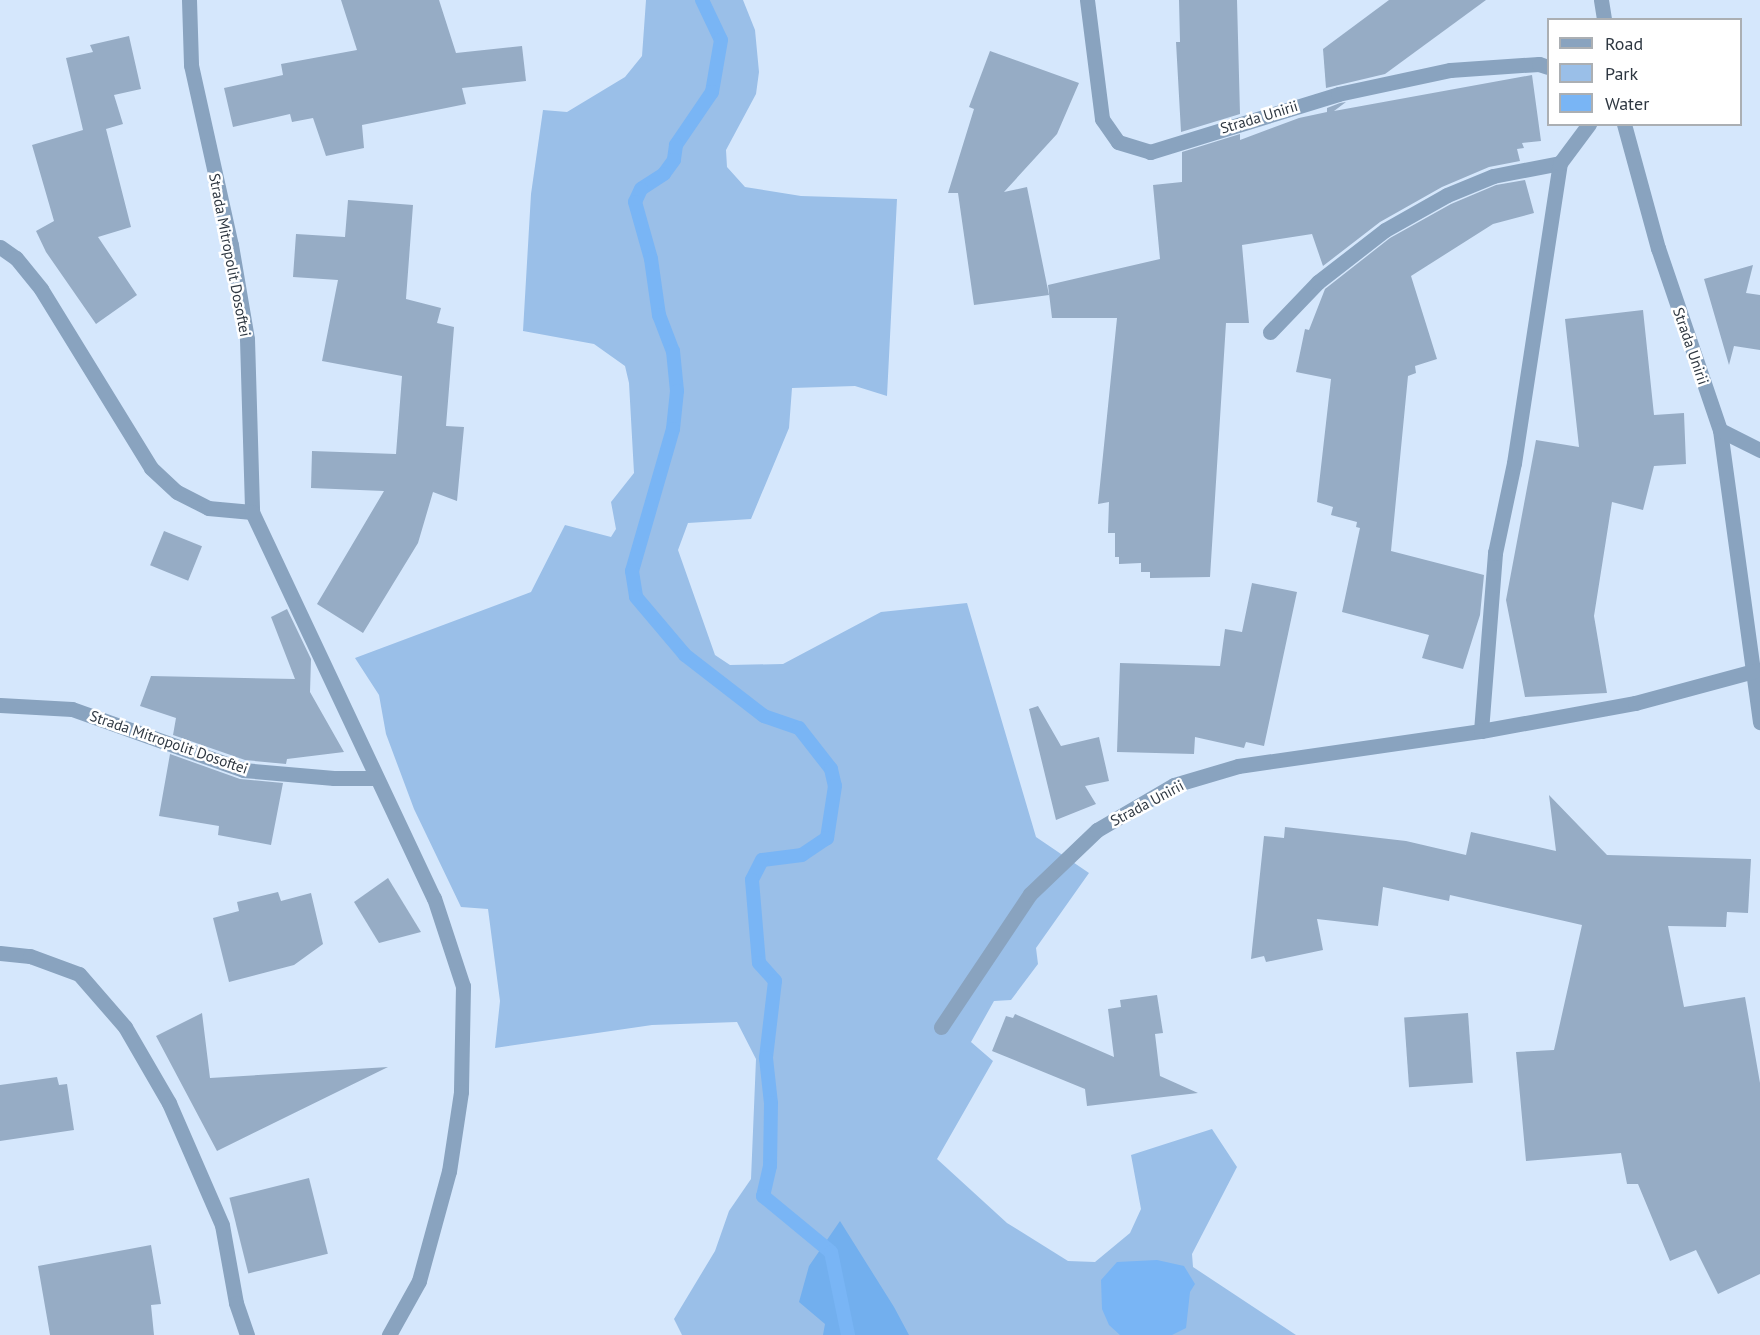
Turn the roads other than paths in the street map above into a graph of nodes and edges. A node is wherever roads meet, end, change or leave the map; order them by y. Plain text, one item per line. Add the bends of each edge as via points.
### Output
1 (189, 0) edge
2 (1087, 0) edge
3 (1601, 0) edge
4 (1604, 18) edge
5 (1547, 67) edge
6 (1588, 126) edge
7 (1625, 126) edge
8 (1560, 163) junction
9 (0, 247) edge
10 (1270, 332) dead end
11 (1720, 430) junction
12 (1760, 450) edge
13 (252, 512) junction
14 (1754, 671) junction
15 (0, 705) edge
16 (1760, 722) edge
17 (1481, 731) junction
18 (374, 778) junction
19 (0, 952) edge
20 (940, 1027) dead end
21 (247, 1335) edge
22 (389, 1335) edge

1 - 13 street, Strada Mitropolit Dosoftei via 191,65 231,245 247,339
2 - 5 street, Strada Unirii via 1102,119 1118,142 1150,152 1338,94 1450,70
3 - 4 street
6 - 8 street
7 - 11 street, Strada Unirii via 1658,248
8 - 10 street via 1493,176 1447,195 1385,230 1318,282
8 - 17 street via 1514,463 1495,553 1483,661
9 - 13 street via 16,258 41,289 151,468 177,492 208,508
11 - 12 street
11 - 14 street, Strada Unirii
13 - 18 street, Strada Mitropolit Dosoftei
14 - 16 street, Strada Unirii
14 - 17 street, Strada Unirii via 1635,703
15 - 18 street, Strada Mitropolit Dosoftei via 72,709 243,770
17 - 20 street, Strada Unirii via 1238,765 1174,785 1097,830 1030,894
18 - 22 street, Strada Mitropolit Dosoftei via 434,898 464,986 462,1092 449,1171 419,1281
19 - 21 street via 30,956 79,974 124,1028 169,1103 222,1225 236,1303

